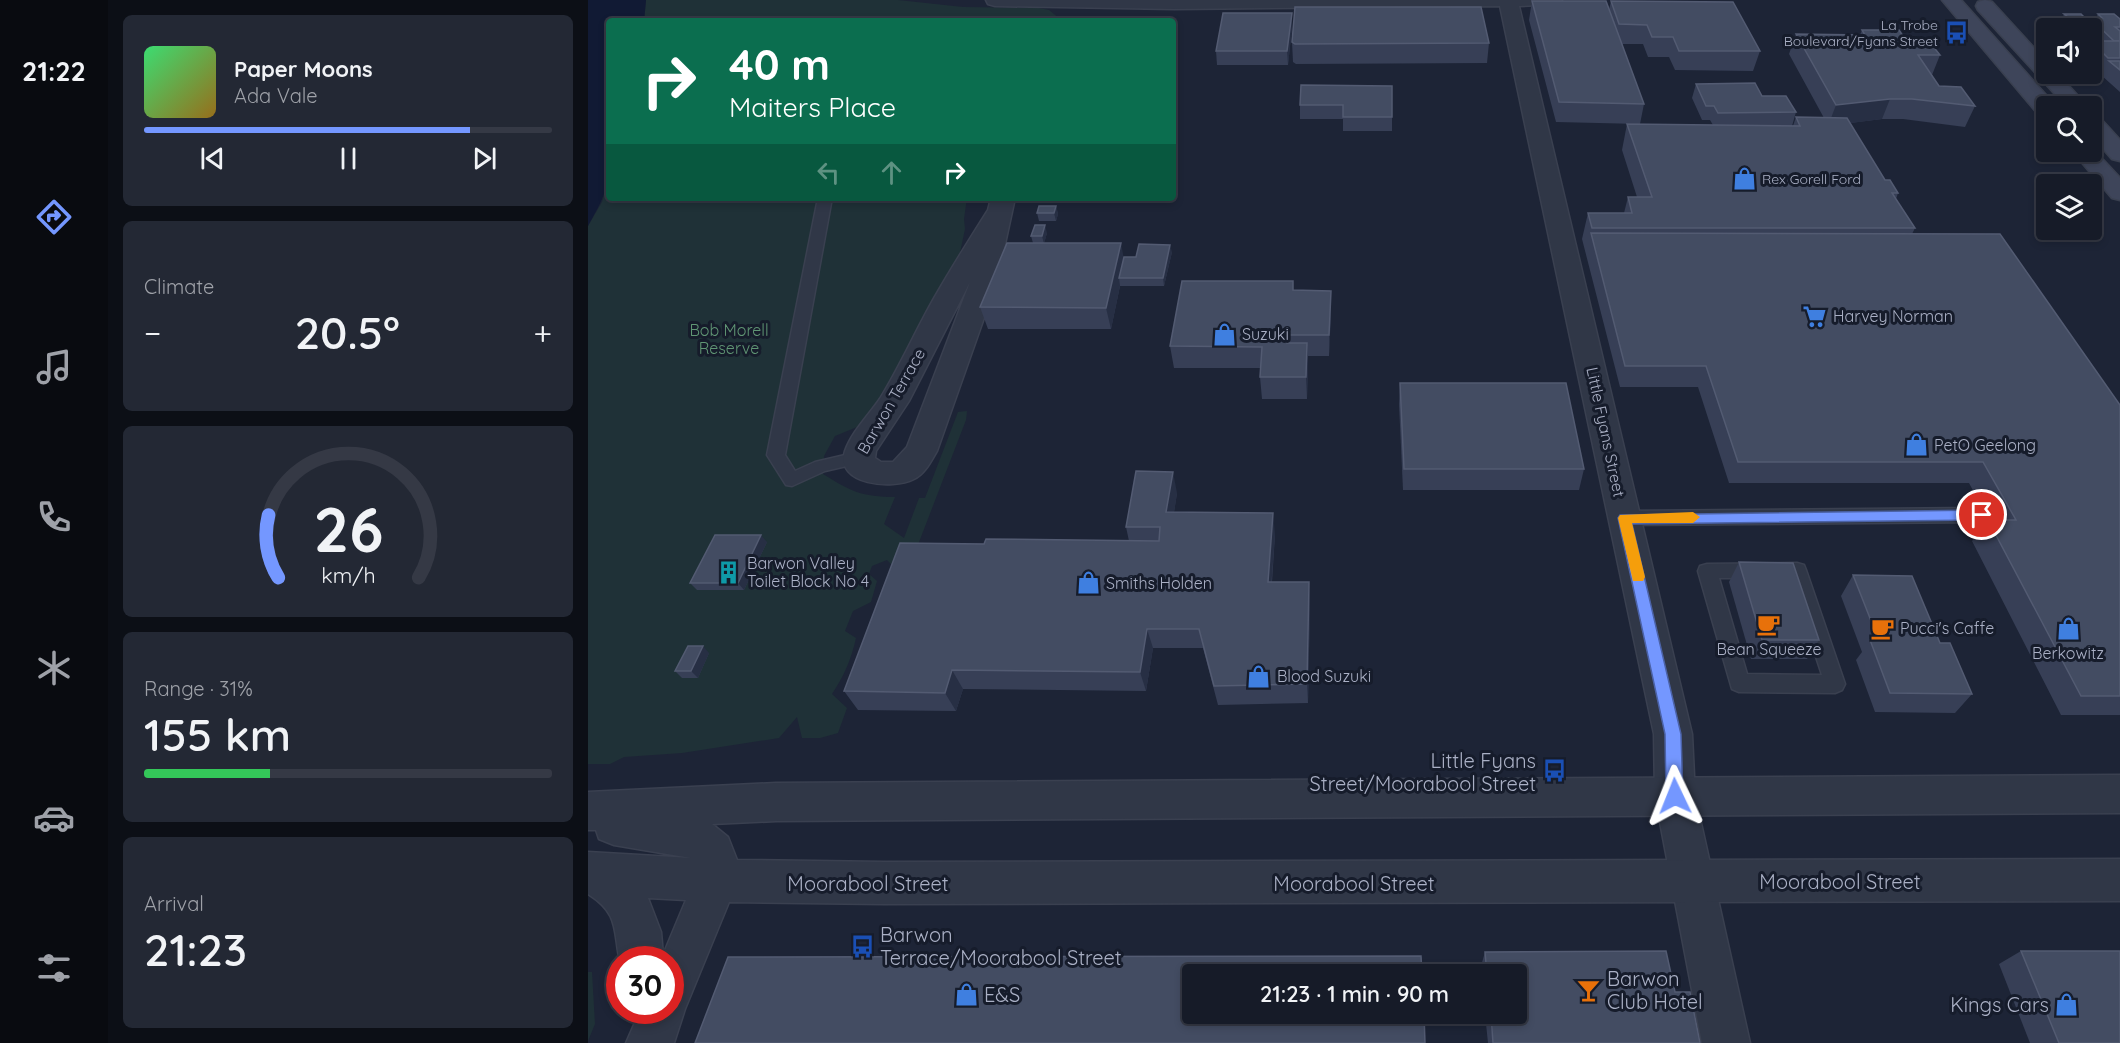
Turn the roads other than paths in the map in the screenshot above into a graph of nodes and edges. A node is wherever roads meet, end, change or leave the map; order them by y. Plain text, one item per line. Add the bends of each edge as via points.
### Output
1 (995, 0) edge
2 (1508, 0) edge
3 (1553, 0) edge
4 (1951, 0) edge
5 (1980, 0) edge
6 (1079, 1) edge
7 (1292, 1) edge
8 (1072, 18) edge
9 (2036, 62) edge
10 (2056, 84) edge
11 (2068, 96) edge
12 (2036, 98) edge
13 (2102, 134) edge
14 (2120, 154) edge
15 (2093, 162) edge
16 (2120, 193) edge
17 (824, 201) edge
18 (1001, 205) edge
19 (858, 458) junction
20 (1982, 515) dead end
21 (1624, 518) junction
22 (1707, 571) joint
23 (2120, 794) edge
24 (1675, 796) junction
25 (588, 811) edge
26 (588, 822) edge
27 (590, 873) edge
28 (2120, 880) edge
29 (715, 881) junction
30 (1694, 882) junction
31 (639, 946) edge
32 (684, 957) edge
33 (641, 1024) edge
34 (658, 1024) edge
35 (641, 1043) edge
36 (650, 1043) edge
37 (1726, 1043) edge

1 - 6 street
2 - 3 street
2 - 7 street
2 - 21 street, Little Fyans Street
4 - 12 main road
5 - 9 main road
6 - 7 street
6 - 8 street
10 - 11 main road
13 - 14 main road
15 - 16 main road
17 - 19 lane via 776,455 792,480 820,466
18 - 19 street, Barwon Terrace via 894,401
18 - 19 street, Barwon Terrace via 984,282 921,451 908,468 893,474 872,471
20 - 21 lane
21 - 24 street, Little Fyans Street via 1673,734
22 - 22 lane via 1797,570 1835,684 1739,683
23 - 24 street
24 - 25 street via 776,802
24 - 30 street, Little Fyans Street
26 - 29 street via 681,833 704,841 714,854
27 - 29 street, Moorabool Street
27 - 31 street via 613,885 627,900
28 - 30 street, Moorabool Street
29 - 30 street, Moorabool Street
29 - 32 street
30 - 37 street, Little Fyans Street
33 - 35 street
34 - 36 street

